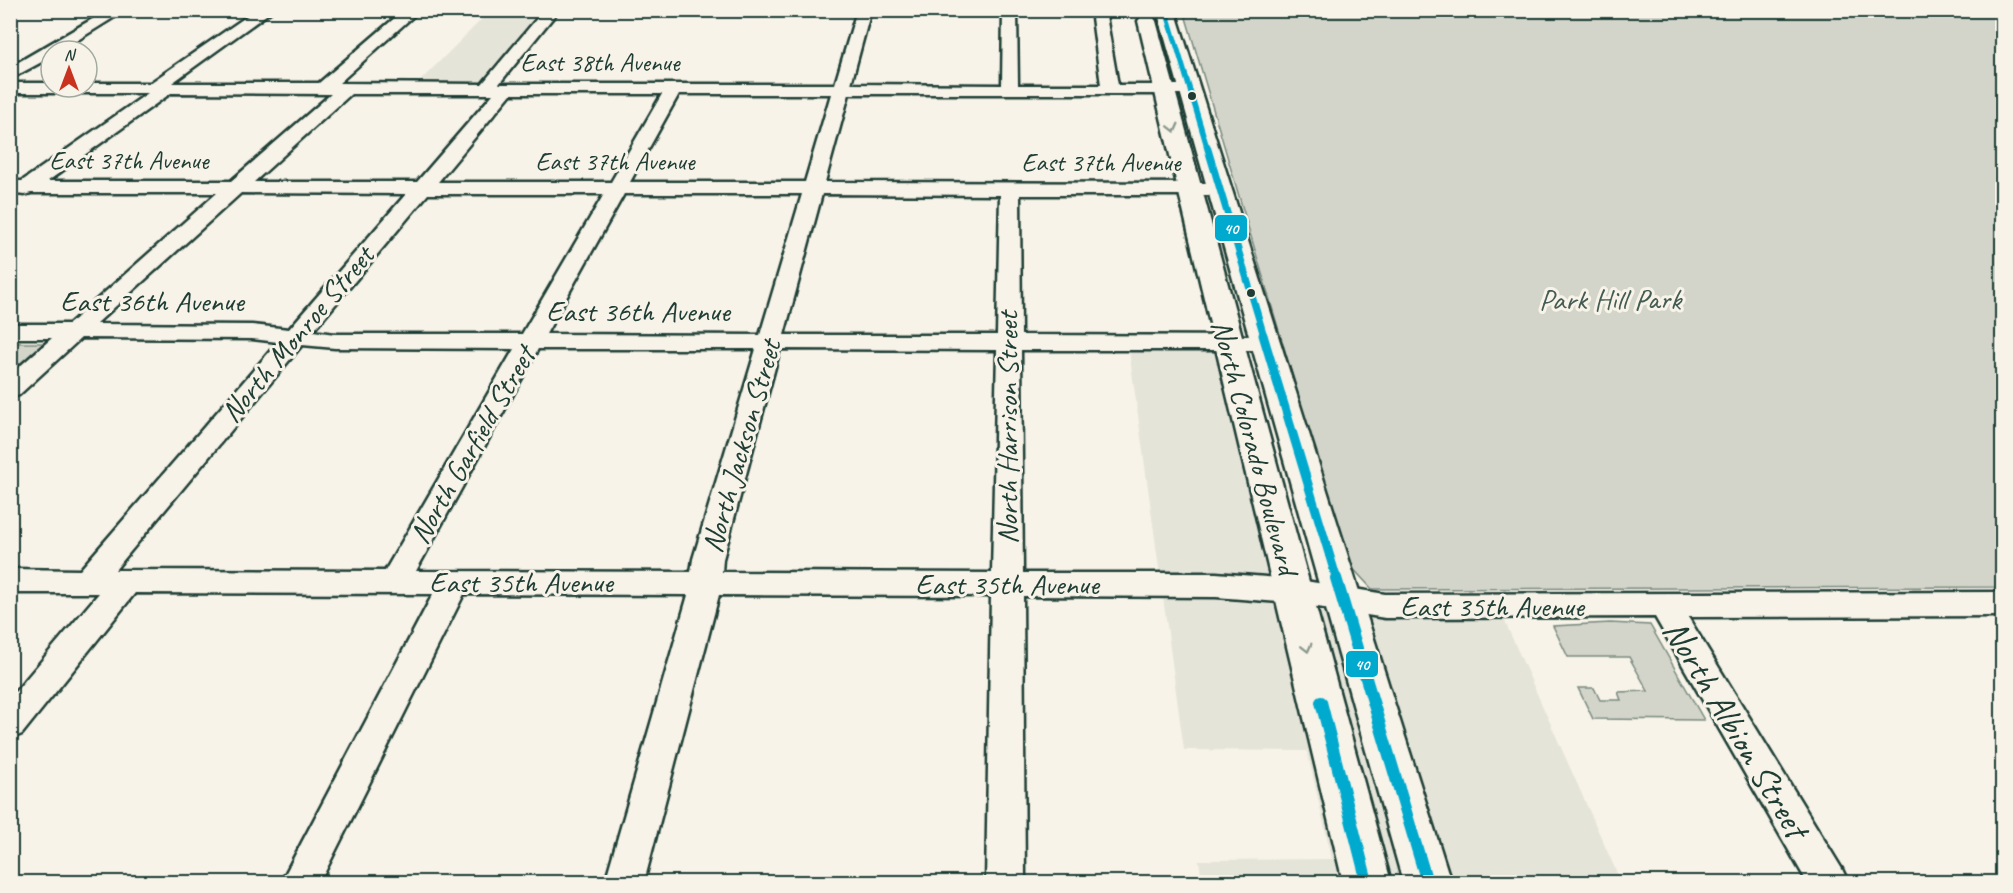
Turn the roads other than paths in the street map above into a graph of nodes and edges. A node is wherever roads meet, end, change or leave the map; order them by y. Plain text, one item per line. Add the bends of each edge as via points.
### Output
1 (119, 10) edge
2 (266, 10) edge
3 (413, 10) edge
4 (552, 10) edge
5 (864, 10) edge
6 (1011, 10) edge
7 (1098, 10) edge
8 (1144, 10) edge
9 (1166, 10) edge
10 (10, 74) edge
11 (162, 87) junction
12 (325, 87) junction
13 (346, 87) junction
14 (10, 88) edge
15 (497, 88) junction
16 (674, 88) junction
17 (842, 89) junction
18 (1010, 90) junction
19 (1110, 90) junction
20 (1177, 90) junction
21 (235, 188) junction
22 (422, 188) junction
23 (619, 188) junction
24 (814, 188) junction
25 (1010, 189) junction
26 (1190, 189) junction
27 (1219, 189) junction
28 (16, 191) edge
29 (74, 331) junction
30 (10, 332) edge
31 (295, 337) junction
32 (531, 342) junction
33 (770, 342) junction
34 (1008, 343) junction
35 (1228, 343) junction
36 (1265, 343) junction
37 (10, 388) edge
38 (10, 581) edge
39 (88, 581) junction
40 (127, 581) junction
41 (394, 582) junction
42 (455, 582) junction
43 (707, 583) junction
44 (1006, 583) junction
45 (1293, 591) junction
46 (1343, 601) junction
47 (1664, 605) junction
48 (2001, 606) edge
49 (10, 724) edge
50 (300, 882) edge
51 (624, 882) edge
52 (1005, 882) edge
53 (1367, 882) edge
54 (1426, 882) edge
55 (1828, 882) edge

1 - 10 street
2 - 11 street
3 - 12 street
4 - 15 street, North Monroe Street
5 - 17 street, North Jackson Street
6 - 18 street
7 - 19 street
8 - 20 main road, North Colorado Boulevard
9 - 20 main road, North Colorado Boulevard
11 - 12 street, East 38th Avenue
11 - 14 street, East 38th Avenue
11 - 28 street
12 - 13 street, East 38th Avenue
13 - 15 street, East 38th Avenue
13 - 21 street
15 - 16 street, East 38th Avenue
15 - 22 street, North Monroe Street
16 - 17 street, East 38th Avenue
16 - 23 street, North Garfield Street
17 - 18 street, East 38th Avenue
17 - 24 street, North Jackson Street
18 - 19 street, East 38th Avenue
19 - 20 street, East 38th Avenue
20 -> 26 main road, North Colorado Boulevard
20 - 27 main road, North Colorado Boulevard
21 - 22 street, East 37th Avenue
21 - 28 street, East 37th Avenue
21 - 29 street
22 - 23 street, East 37th Avenue
22 - 31 street, North Monroe Street
23 - 24 street, East 37th Avenue
23 - 32 street, North Garfield Street
24 - 25 street, East 37th Avenue
24 - 33 street, North Jackson Street
25 - 26 street, East 37th Avenue
25 - 34 street, North Harrison Street
26 - 27 street, East 37th Avenue
26 - 35 main road, North Colorado Boulevard
27 - 36 main road, North Colorado Boulevard
29 - 30 street, East 36th Avenue
29 - 31 street, East 36th Avenue via 252,332
29 - 37 street
31 - 32 street, East 36th Avenue via 334,341
31 - 39 street, North Monroe Street
32 - 33 street, East 36th Avenue
32 - 41 street, North Garfield Street
33 - 34 street, East 36th Avenue
33 - 43 street, North Jackson Street via 708,559
34 - 35 street, East 36th Avenue
34 - 44 street, North Harrison Street
35 - 36 street, East 36th Avenue
35 - 45 main road, North Colorado Boulevard
36 - 46 main road, North Colorado Boulevard
38 - 39 street, East 35th Avenue
39 - 40 street, East 35th Avenue
40 - 41 street, East 35th Avenue
40 - 49 street
41 - 42 street, East 35th Avenue
42 - 43 street, East 35th Avenue
42 - 50 street, North Garfield Street
43 - 44 street, East 35th Avenue
43 - 51 street, North Jackson Street
44 - 45 street, East 35th Avenue via 1216,585
44 - 52 street, North Harrison Street
45 - 46 street, East 35th Avenue
45 -> 53 main road, North Colorado Boulevard
46 - 47 street, East 35th Avenue via 1385,606
46 - 54 main road, North Colorado Boulevard
47 - 48 street, East 35th Avenue
47 - 55 street, North Albion Street

